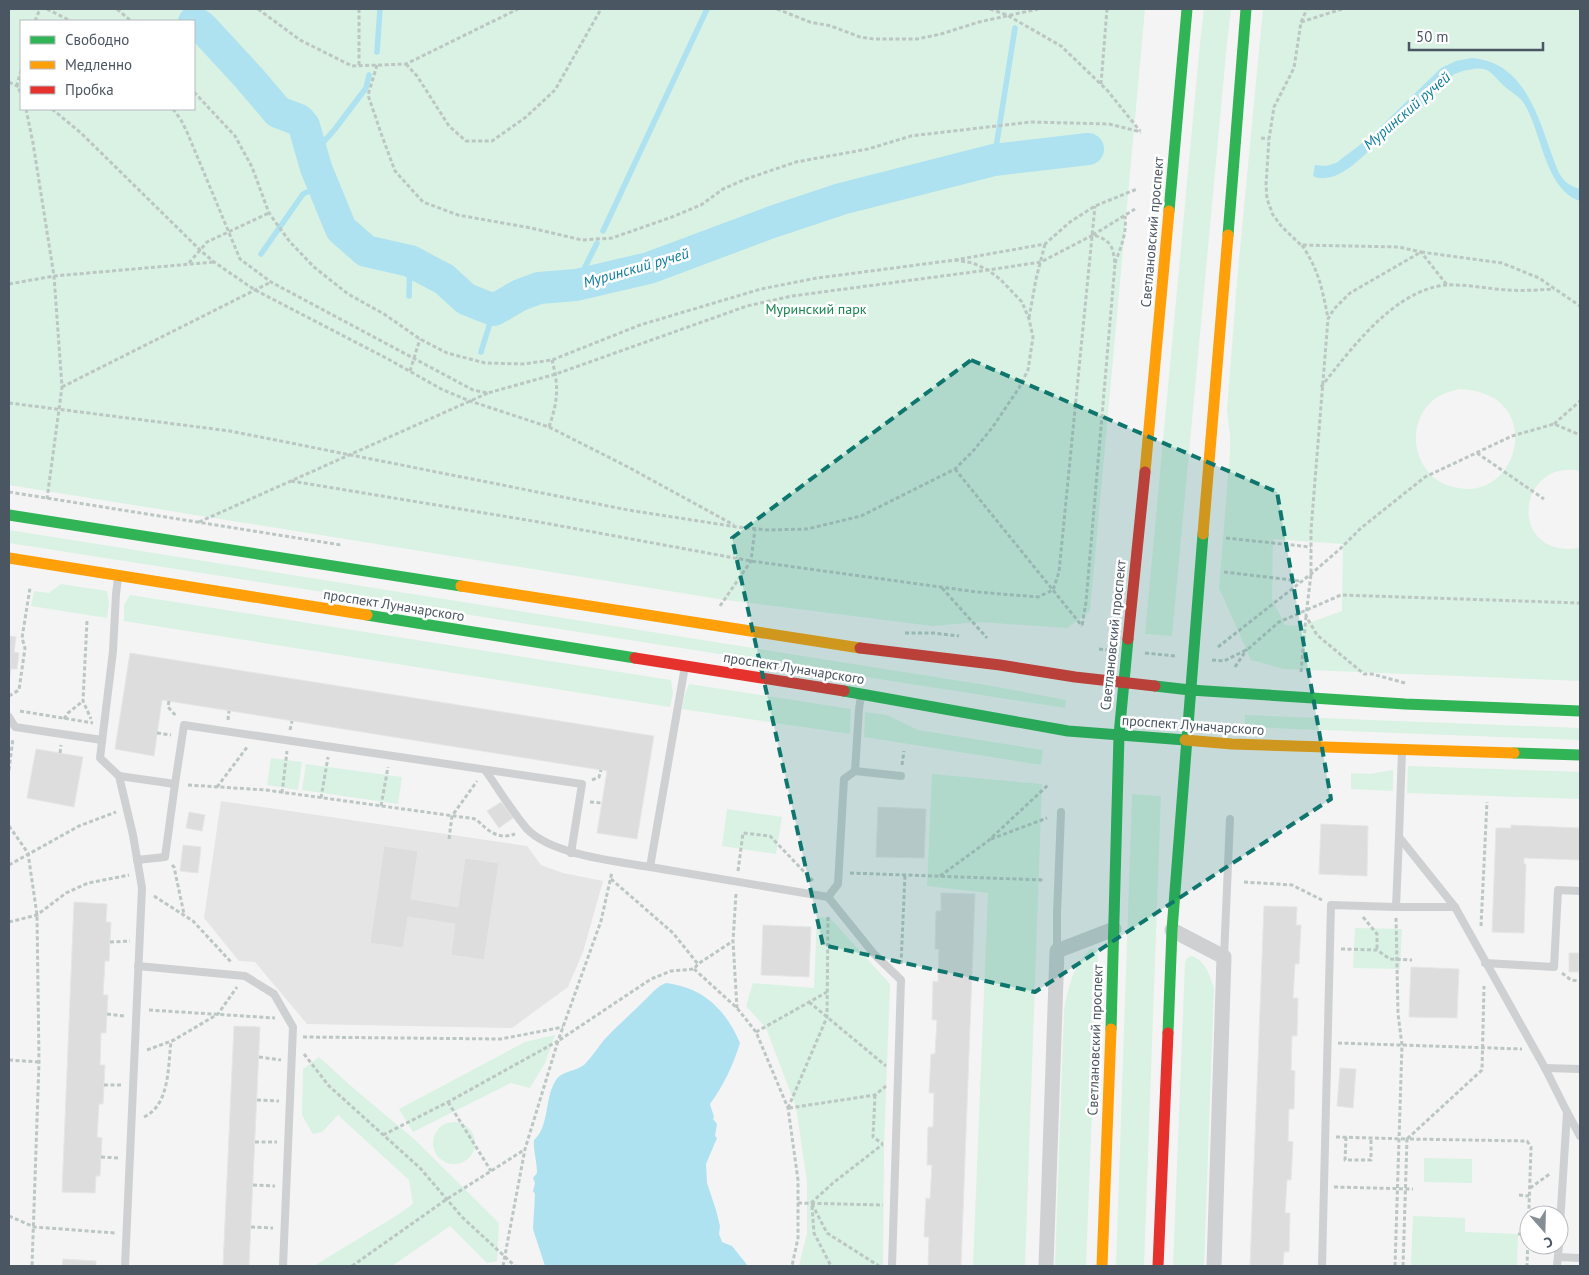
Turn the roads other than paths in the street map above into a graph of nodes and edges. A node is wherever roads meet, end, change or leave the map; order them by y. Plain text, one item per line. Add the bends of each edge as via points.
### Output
1 (1187, 9) edge
2 (1246, 9) edge
3 (9, 514) edge
4 (9, 558) edge
5 (119, 576) junction
6 (685, 666) junction
7 (1124, 682) junction
8 (1190, 690) junction
9 (862, 694) junction
10 (1580, 711) edge
11 (9, 716) edge
12 (1119, 735) junction
13 (102, 740) junction
14 (1186, 741) junction
15 (1402, 749) junction
16 (1580, 755) edge
17 (485, 770) junction
18 (855, 771) junction
19 (119, 776) junction
20 (901, 776) dead end
21 (175, 784) junction
22 (1061, 812) dead end
23 (1230, 819) dead end
24 (1399, 837) junction
25 (571, 853) junction
26 (137, 860) junction
27 (650, 867) junction
28 (1580, 891) edge
29 (828, 897) junction
30 (1396, 907) junction
31 (1455, 907) junction
32 (1114, 929) junction
33 (1172, 930) junction
34 (1057, 951) junction
35 (1224, 957) junction
36 (1485, 963) junction
37 (138, 966) junction
38 (1545, 1068) junction
39 (1580, 1069) edge
40 (1567, 1112) junction
41 (1580, 1136) edge
42 (1561, 1205) edge
43 (1558, 1257) joint
44 (1580, 1258) edge
45 (125, 1266) edge
46 (283, 1266) edge
47 (892, 1266) edge
48 (1046, 1266) edge
49 (1102, 1266) edge
50 (1158, 1266) edge
51 (1214, 1266) edge
52 (1322, 1266) edge
53 (1557, 1266) edge

1 - 7 main road, Светлановский проспект
2 - 8 main road
3 - 7 main road via 893,653
4 - 5 main road, проспект Луначарского
5 - 6 main road, проспект Луначарского
5 - 13 lane
6 - 9 main road, проспект Луначарского
6 - 27 lane
7 - 8 main road
7 - 12 main road, Светлановский проспект
8 - 10 main road
8 - 14 main road
9 - 12 main road, проспект Луначарского via 1059,729
9 - 18 lane
11 - 13 lane via 15,727
12 - 14 main road, проспект Луначарского
12 - 32 main road, Светлановский проспект
13 - 19 lane via 100,758
14 - 15 main road, проспект Луначарского
14 - 33 main road
15 - 16 main road, проспект Луначарского
15 - 24 lane
17 - 21 lane via 184,725
17 - 25 lane via 528,830
17 - 25 lane via 582,784
18 - 20 lane
18 - 29 lane via 844,779 838,884
19 - 21 lane
19 - 26 lane
21 - 26 lane via 165,857
22 - 34 lane
23 - 35 lane
24 - 30 lane
24 - 31 lane
25 - 27 lane
26 - 37 lane via 142,888
27 - 29 lane
28 - 36 lane via 1558,890 1554,967
29 - 47 lane via 874,954 901,980
30 - 31 lane
30 - 52 lane via 1331,905
31 - 36 lane
32 - 34 street
32 - 49 main road, Светлановский проспект
33 - 35 street
33 - 50 main road
34 - 48 street
35 - 51 street
36 - 38 lane
37 - 45 lane
37 - 46 lane via 245,976 274,994 293,1027
38 - 39 lane
38 - 40 lane
40 - 41 lane
40 - 42 lane
43 - 44 lane
43 - 53 lane

